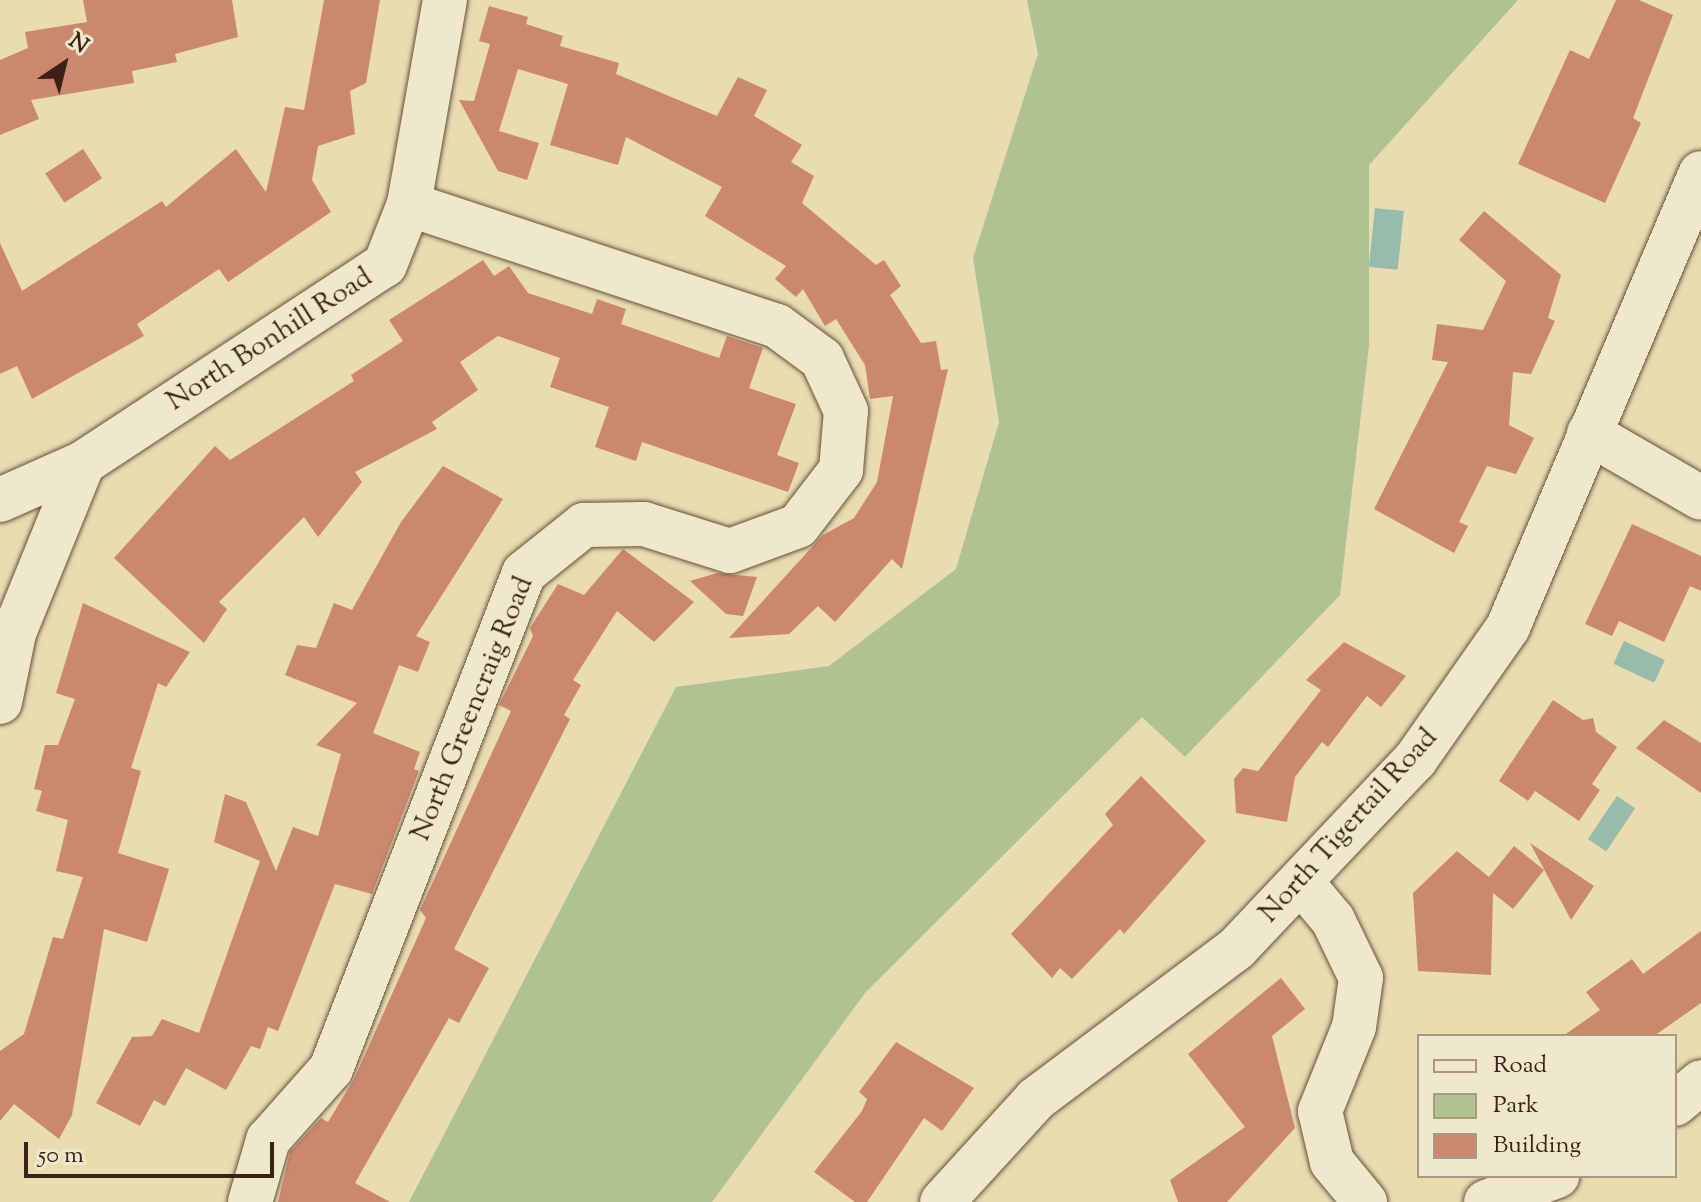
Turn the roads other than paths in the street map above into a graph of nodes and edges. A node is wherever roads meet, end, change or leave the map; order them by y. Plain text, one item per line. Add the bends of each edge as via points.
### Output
1 (445, 0) edge
2 (1701, 173) edge
3 (409, 204) junction
4 (1589, 433) junction
5 (83, 463) junction
6 (1701, 498) edge
7 (0, 500) edge
8 (0, 702) edge
9 (1302, 883) junction
10 (1701, 1082) edge
11 (1677, 1102) edge
12 (1552, 1178) edge
13 (250, 1202) edge
14 (942, 1202) edge
15 (1365, 1202) edge
16 (1486, 1202) edge

1 - 3 street, North Bonhill Road
2 - 4 street, North Tigertail Road
3 - 5 street, North Bonhill Road via 385,265
3 - 13 street, North Greencraig Road via 777,326 822,359 846,411 841,470 798,526 730,551 644,524 584,525 524,573 331,1069 268,1140
4 - 6 street
4 - 9 street, North Tigertail Road via 1508,627 1415,760
5 - 7 street, North Bonhill Road
5 - 8 street via 14,633
9 - 14 street, North Tigertail Road via 1237,948 1036,1099
9 - 15 street via 1333,920 1361,978 1354,1027 1320,1111 1332,1162
10 - 11 street
12 - 16 street

